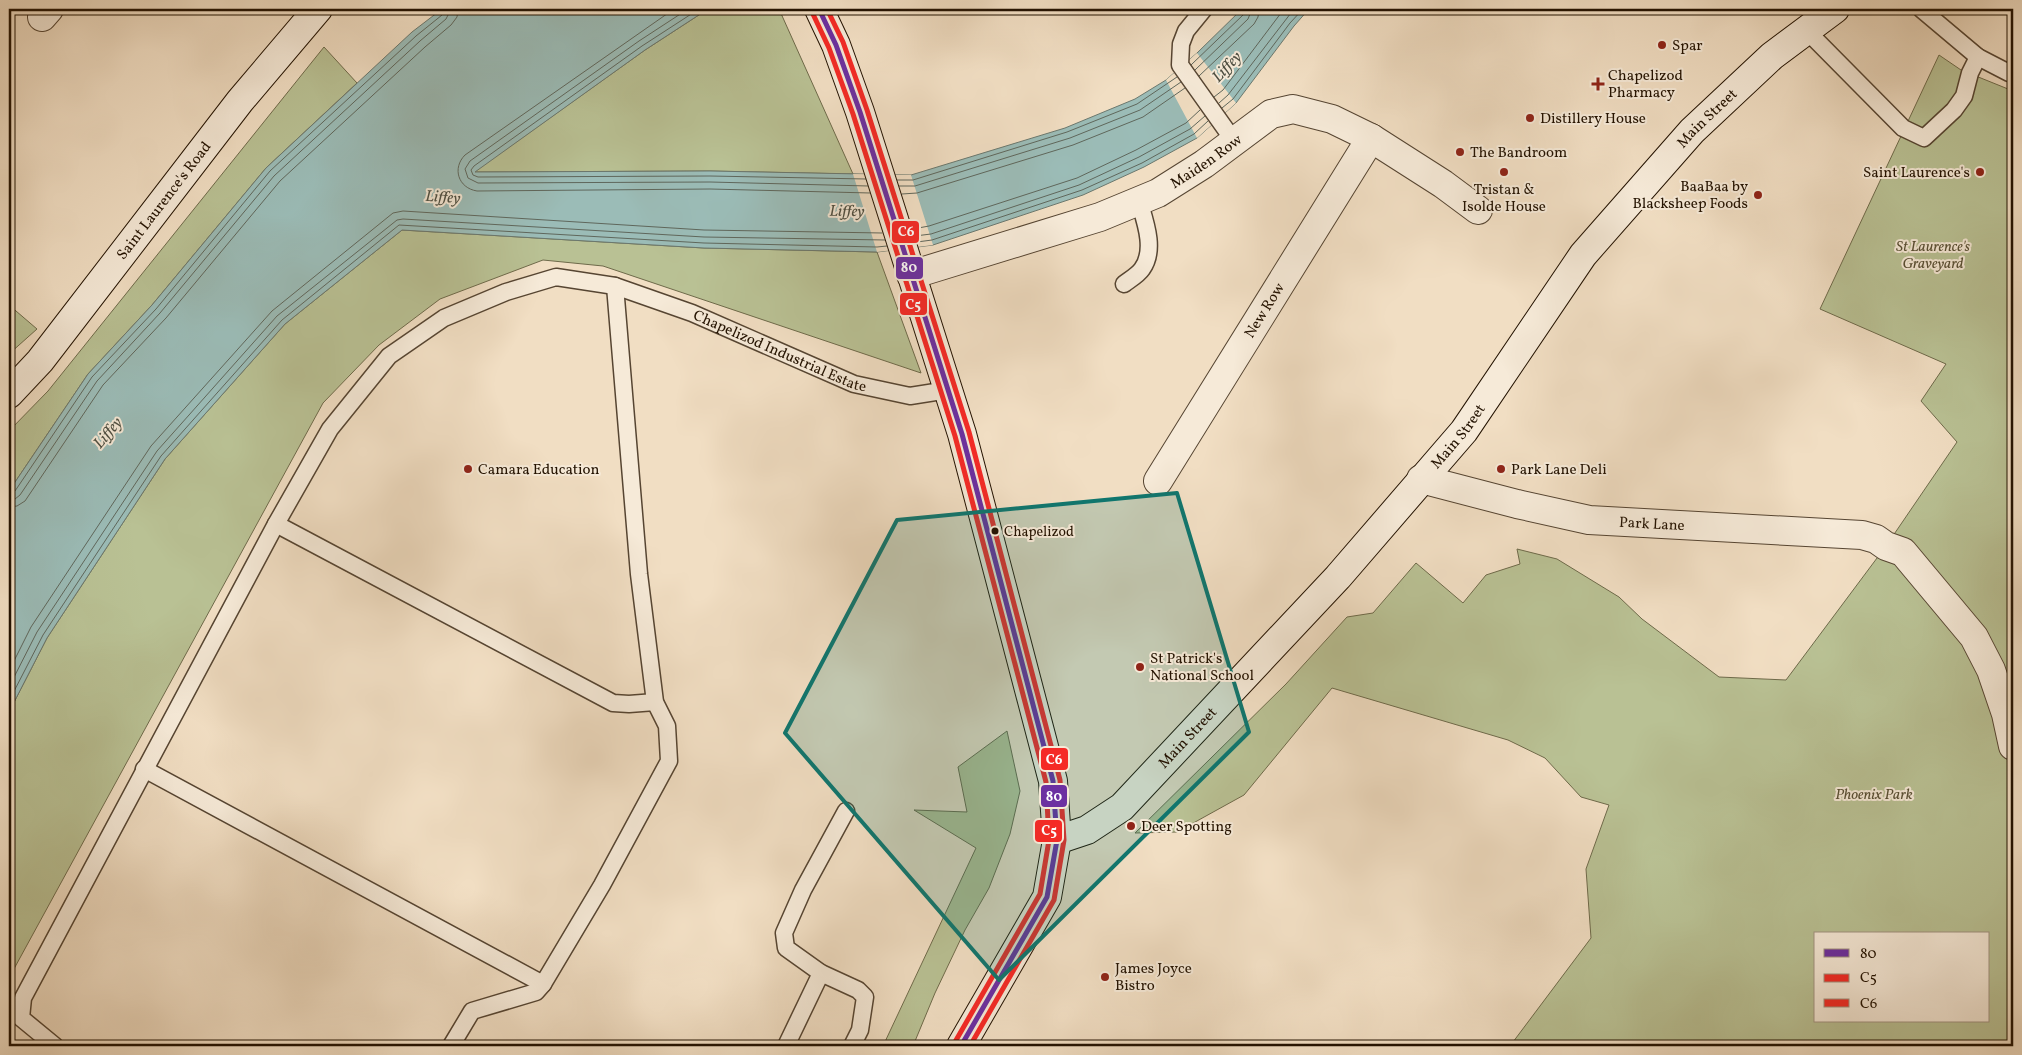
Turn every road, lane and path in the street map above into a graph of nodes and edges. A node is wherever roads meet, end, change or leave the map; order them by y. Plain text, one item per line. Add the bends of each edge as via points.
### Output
1 (819, 9) edge
2 (1204, 9) edge
3 (1835, 9) edge
4 (1921, 9) edge
5 (309, 12) edge
6 (1806, 30) junction
7 (1978, 56) junction
8 (2008, 74) dead end
9 (1371, 138) junction
10 (1234, 141) junction
11 (1139, 201) junction
12 (1478, 210) dead end
13 (908, 266) junction
14 (1124, 284) dead end
15 (615, 286) junction
16 (948, 390) junction
17 (9, 394) edge
18 (1420, 479) junction
19 (1158, 481) dead end
20 (276, 524) junction
21 (655, 702) junction
22 (2013, 746) edge
23 (144, 769) junction
24 (846, 811) dead end
25 (1057, 840) junction
26 (821, 973) junction
27 (543, 984) junction
28 (51, 1045) edge
29 (451, 1046) edge
30 (786, 1046) edge
31 (852, 1046) edge
32 (961, 1046) edge

1 - 13 street via 836,46
2 - 10 lane via 1186,31 1181,44 1180,66
3 - 6 street, Main Street
4 - 7 lane
5 - 17 street, Saint Laurence's Road via 40,361
6 - 7 lane via 1903,128 1924,138 1964,96
6 - 18 street, Main Street via 1772,56 1692,130 1583,256 1464,431
7 - 8 lane
9 - 10 street, Maiden Row via 1332,119 1293,109 1270,114
9 - 12 street, Maiden Row
9 - 19 street, New Row
10 - 11 street, Maiden Row via 1204,164
11 - 13 street, Maiden Row via 1100,217
11 - 14 lane via 1148,228 1148,251 1142,269
13 - 16 street
15 - 16 lane, Chapelizod Industrial Estate via 692,313 854,384 910,396
15 - 20 lane, Chapelizod Industrial Estate via 556,278 506,292 444,318 389,356 330,429
15 - 21 lane via 639,574
16 - 25 street via 1053,781
18 - 22 street, Park Lane via 1589,520 1862,535 1876,539 1904,552 1974,637 1991,670
18 - 25 street, Main Street via 1338,577 1122,807 1087,830
20 - 21 lane via 613,703
20 - 23 lane, Chapelizod Industrial Estate
21 - 27 lane via 667,726 669,761 602,885
23 - 27 lane
23 - 28 lane, Chapelizod Industrial Estate via 23,998 21,1018
24 - 26 lane via 803,890 784,933 786,948
25 - 32 street via 1047,897
26 - 30 lane
26 - 31 lane via 866,997 860,1030
27 - 29 lane via 536,992 472,1011

